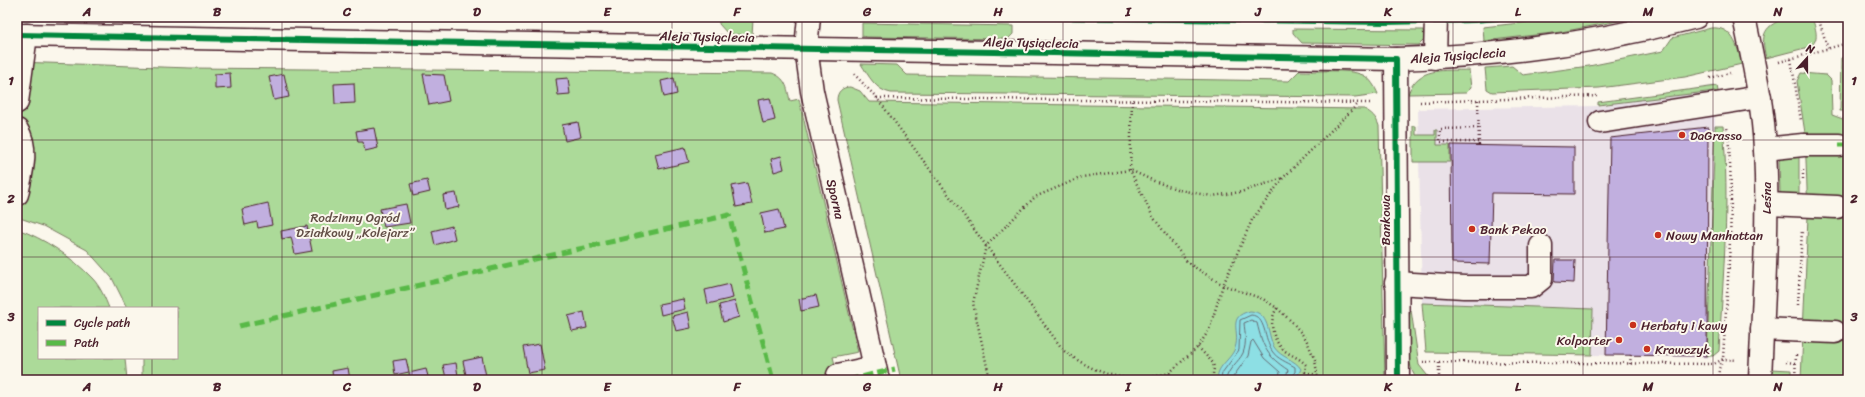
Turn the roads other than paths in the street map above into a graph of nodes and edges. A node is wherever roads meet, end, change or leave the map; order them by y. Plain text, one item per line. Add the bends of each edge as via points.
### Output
1 (809, 17) edge
2 (1436, 17) edge
3 (1696, 17) edge
4 (1744, 17) edge
5 (21, 35) edge
6 (806, 48) junction
7 (1435, 58) junction
8 (1396, 59) junction
9 (1760, 97) junction
10 (17, 102) edge
11 (1600, 122) dead end
12 (17, 130) edge
13 (1839, 145) dead end
14 (1765, 149) junction
15 (17, 194) edge
16 (1767, 204) junction
17 (1837, 208) dead end
18 (1541, 246) dead end
19 (1396, 283) junction
20 (1762, 329) junction
21 (1835, 332) dead end
22 (876, 373) edge
23 (838, 375) dead end
24 (1398, 380) edge
25 (1760, 380) edge

1 - 6 street, Sporna
2 - 7 street
3 - 7 street, Aleja Tysiąclecia via 1586,42
4 - 9 street, Leśna
5 - 6 street, Aleja Tysiąclecia
5 - 10 street
6 - 8 street, Aleja Tysiąclecia
6 - 22 street, Sporna via 815,107
7 - 8 street, Aleja Tysiąclecia
8 - 19 street, Bankowa
9 - 11 street
9 - 14 street, Leśna
12 - 15 street via 22,143 23,161
13 - 14 street
14 - 16 street, Leśna
16 - 17 street
16 - 20 street, Leśna
18 - 19 street via 1541,279 1531,288
19 - 24 street, Bankowa
20 - 21 street
20 - 25 street, Leśna
22 - 23 street

